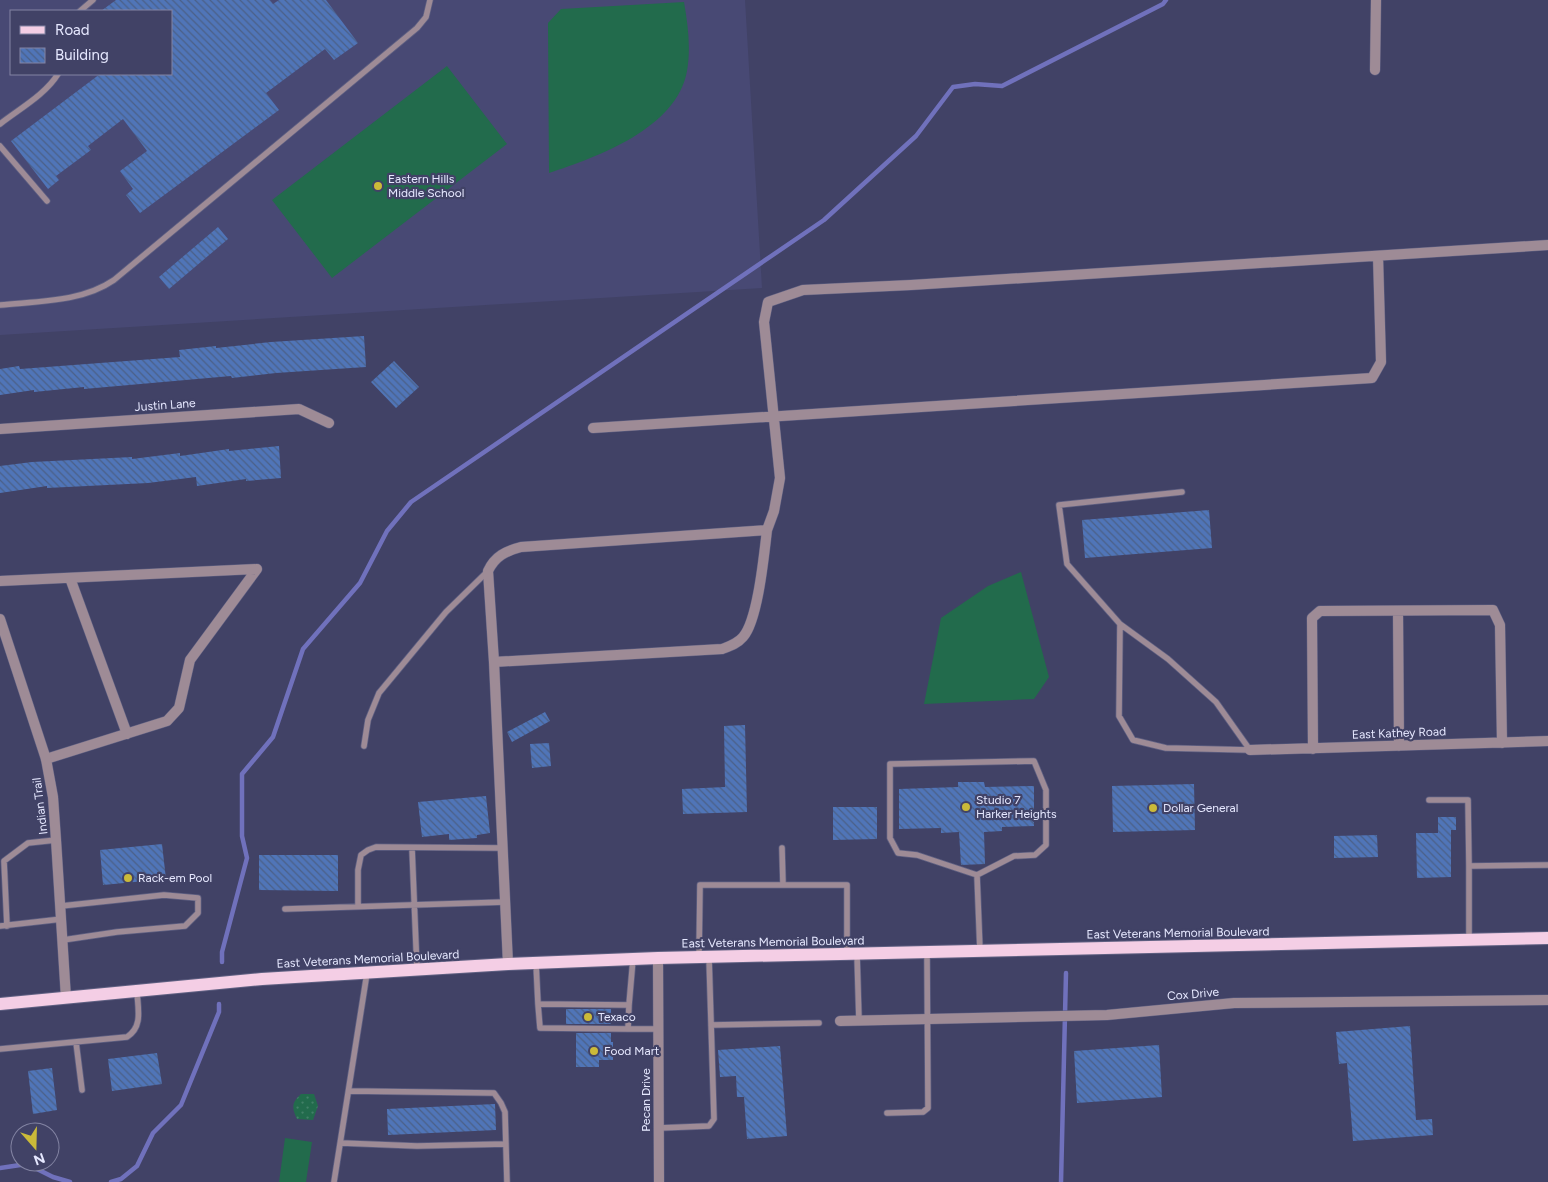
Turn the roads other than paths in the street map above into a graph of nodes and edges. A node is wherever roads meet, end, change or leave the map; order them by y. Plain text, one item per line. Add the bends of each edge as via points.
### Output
1 (93, 0) edge
2 (430, 0) edge
3 (1376, 0) edge
4 (81, 10) edge
5 (1375, 70) dead end
6 (57, 75) edge
7 (0, 124) edge
8 (0, 146) edge
9 (47, 202) dead end
10 (1548, 245) edge
11 (1378, 256) junction
12 (0, 305) edge
13 (774, 415) junction
14 (329, 422) dead end
15 (593, 428) dead end
16 (0, 429) edge
17 (1182, 492) dead end
18 (768, 530) junction
19 (488, 571) junction
20 (70, 578) junction
21 (0, 581) edge
22 (1398, 611) junction
23 (0, 619) edge
24 (1120, 624) junction
25 (4, 642) edge
26 (494, 662) junction
27 (127, 734) junction
28 (1548, 741) edge
29 (1502, 742) junction
30 (364, 746) dead end
31 (1400, 746) junction
32 (1314, 749) junction
33 (1250, 750) junction
34 (46, 759) junction
35 (1429, 800) dead end
36 (56, 840) junction
37 (412, 848) junction
38 (502, 848) junction
39 (782, 848) dead end
40 (1469, 866) junction
41 (1548, 866) edge
42 (977, 875) junction
43 (783, 885) junction
44 (505, 902) junction
45 (415, 905) junction
46 (61, 906) junction
47 (358, 906) junction
48 (285, 909) dead end
49 (62, 919) junction
50 (0, 926) edge
51 (7, 926) junction
52 (1548, 938) edge
53 (63, 940) junction
54 (1469, 940) junction
55 (980, 951) junction
56 (927, 953) junction
57 (852, 954) junction
58 (704, 957) junction
59 (658, 958) junction
60 (633, 959) junction
61 (536, 963) junction
62 (508, 964) junction
63 (417, 970) junction
64 (367, 973) junction
65 (137, 991) junction
66 (66, 998) junction
67 (1548, 1000) edge
68 (0, 1004) edge
69 (538, 1004) junction
70 (629, 1006) junction
71 (927, 1019) junction
72 (840, 1021) dead end
73 (859, 1021) junction
74 (818, 1023) dead end
75 (711, 1025) junction
76 (628, 1029) junction
77 (658, 1029) junction
78 (76, 1042) junction
79 (0, 1049) edge
80 (82, 1090) dead end
81 (349, 1091) junction
82 (888, 1113) dead end
83 (659, 1128) junction
84 (341, 1143) junction
85 (506, 1144) junction
86 (334, 1182) edge
87 (507, 1182) edge
88 (659, 1182) edge

1 - 4 lane
2 - 12 lane via 426,17 417,28 114,280 84,295
3 - 5 street
6 - 7 lane via 44,90
8 - 9 lane
10 - 11 street
11 - 13 street via 1382,362 1372,378
11 - 13 street via 803,290 768,302 764,322
13 - 15 street
13 - 18 street via 780,478
14 - 16 street, Justin Lane via 299,409
17 - 24 lane via 1059,505 1067,564
18 - 19 street via 521,547 502,553
18 - 26 street via 752,619 746,634 734,644 722,649
19 - 26 street
19 - 30 lane via 446,612 379,693 368,720
20 - 21 street
20 - 27 street
20 - 27 street via 257,569 190,660 179,708 167,721
22 - 29 street via 1493,610 1500,625
22 - 31 street
22 - 32 street via 1320,611 1312,618
23 - 25 street, Indian Trail
24 - 33 lane via 1168,659 1216,702
24 - 33 lane via 1119,716 1133,740 1166,748
25 - 34 street, Indian Trail
26 - 38 street
27 - 34 street
28 - 29 street, East Kathey Road
29 - 31 street, East Kathey Road
31 - 32 street, East Kathey Road
32 - 33 street, East Kathey Road
34 - 36 street, Indian Trail
35 - 40 lane via 1468,800
36 - 46 street, Indian Trail
36 - 51 lane via 28,843 4,861
37 - 38 lane
37 - 45 lane
37 - 47 lane via 376,847 361,855
38 - 44 street
39 - 43 lane
40 - 41 lane
40 - 54 lane
42 - 42 lane via 917,855 898,853 890,838 890,764 1034,761 1046,790 1046,845 1035,855 1014,856
42 - 55 lane
43 - 57 lane via 847,885
43 - 58 lane via 700,885
44 - 45 lane
44 - 62 street
45 - 47 lane
45 - 63 lane
46 - 49 street, Indian Trail
46 - 53 lane via 164,895 198,898 198,913 185,926
47 - 48 lane
49 - 51 lane
49 - 53 street, Indian Trail
50 - 51 lane
52 - 54 main road, East Veterans Memorial Boulevard
53 - 66 street, Indian Trail
54 - 55 main road, East Veterans Memorial Boulevard
55 - 56 main road, East Veterans Memorial Boulevard
56 - 57 main road, East Veterans Memorial Boulevard
56 - 71 lane
57 - 58 main road, East Veterans Memorial Boulevard
57 - 73 lane
58 - 59 main road, East Veterans Memorial Boulevard
58 - 75 lane
59 - 60 main road, East Veterans Memorial Boulevard
59 - 77 street, Pecan Drive
60 - 61 main road, East Veterans Memorial Boulevard
60 - 70 lane
61 - 62 main road, East Veterans Memorial Boulevard
61 - 69 lane
62 - 63 main road, East Veterans Memorial Boulevard
63 - 64 main road, East Veterans Memorial Boulevard
64 - 65 main road, East Veterans Memorial Boulevard
64 - 81 lane
65 - 66 main road, East Veterans Memorial Boulevard
65 - 78 lane via 138,1023 127,1038
66 - 68 main road, East Veterans Memorial Boulevard
67 - 71 street, Cox Drive via 1234,1003 1107,1015
69 - 70 lane
69 - 76 lane via 540,1028
70 - 76 lane
71 - 73 street, Cox Drive
71 - 82 lane via 928,1108 923,1112
72 - 73 street, Cox Drive
74 - 75 lane
75 - 83 lane via 714,1119 709,1126
76 - 77 lane
77 - 83 street, Pecan Drive
78 - 79 lane
78 - 80 lane
81 - 84 lane
81 - 85 lane via 494,1093 505,1112
83 - 88 street, Pecan Drive
84 - 85 lane via 417,1146
84 - 86 lane
85 - 87 lane

